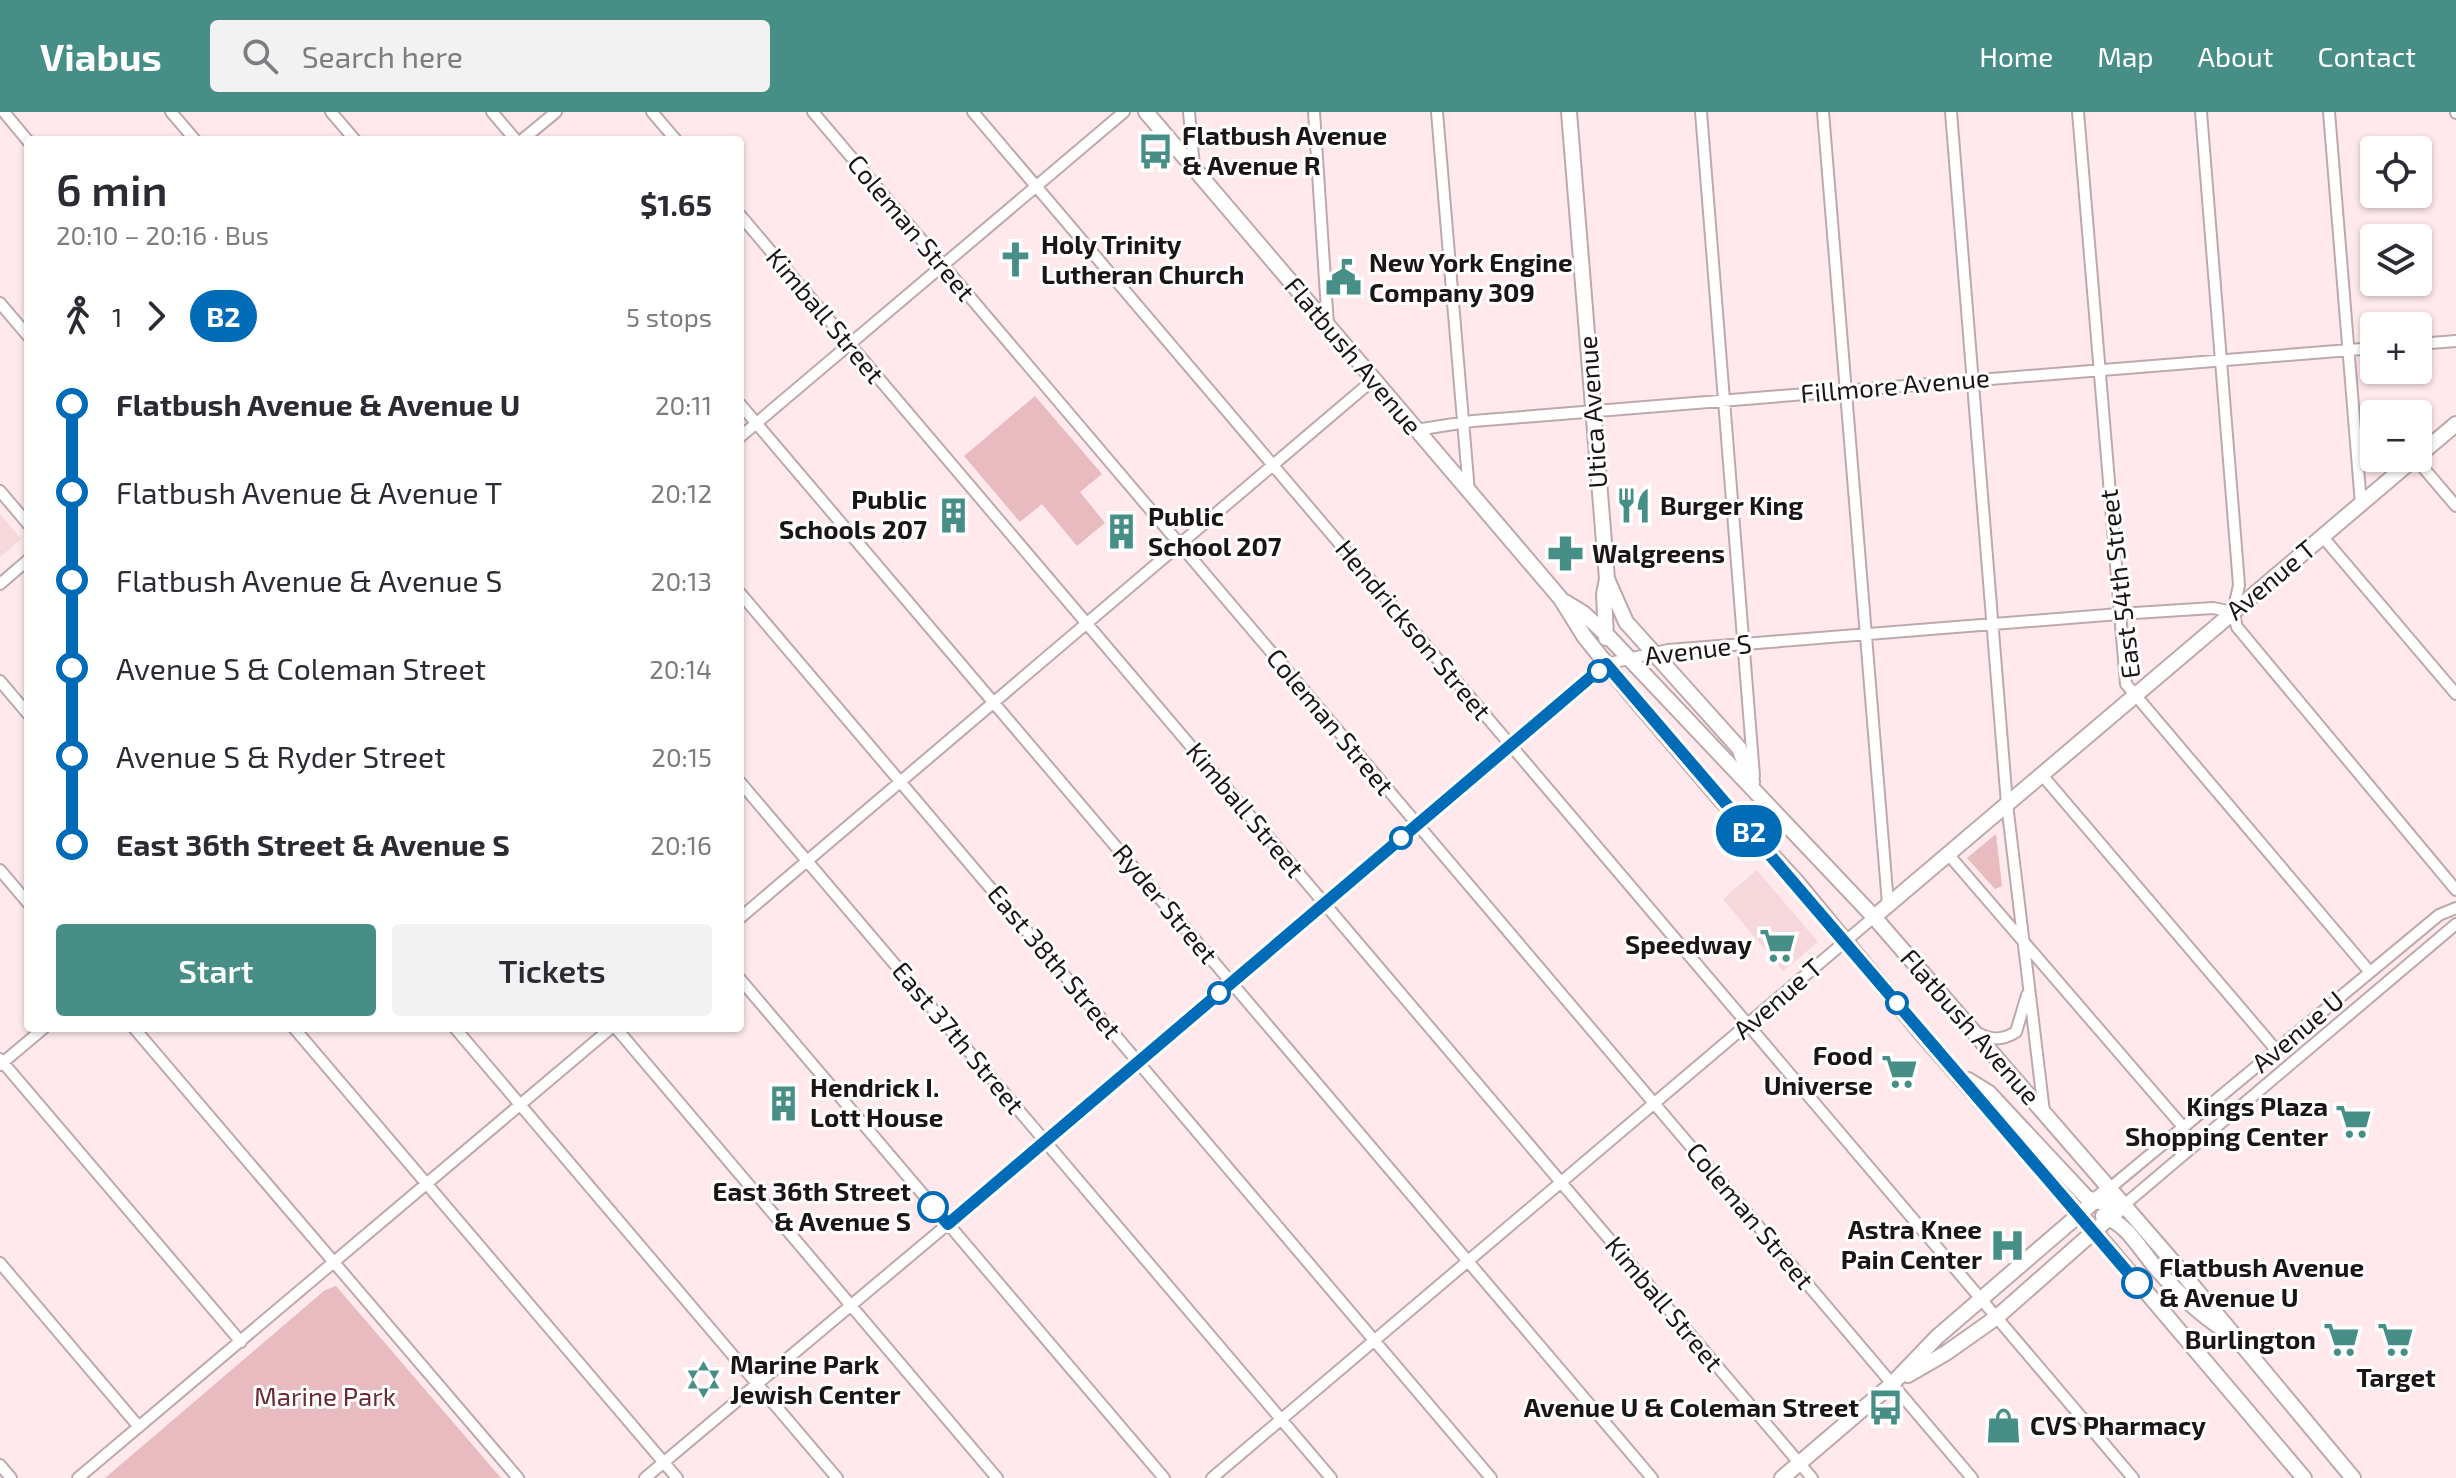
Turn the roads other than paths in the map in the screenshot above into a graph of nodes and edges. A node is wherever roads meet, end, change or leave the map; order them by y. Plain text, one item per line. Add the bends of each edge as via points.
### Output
1 (4, 112) edge
2 (171, 112) edge
3 (331, 112) edge
4 (492, 112) edge
5 (556, 112) edge
6 (652, 112) edge
7 (813, 112) edge
8 (973, 112) edge
9 (1124, 112) edge
10 (1146, 112) edge
11 (1189, 112) edge
12 (1314, 112) edge
13 (1437, 112) edge
14 (1569, 112) edge
15 (1701, 112) edge
16 (1823, 112) edge
17 (1951, 112) edge
18 (2078, 112) edge
19 (2201, 112) edge
20 (2329, 112) edge
21 (24, 136) edge
22 (192, 136) edge
23 (352, 136) edge
24 (513, 136) edge
25 (527, 136) edge
26 (673, 136) edge
27 (1194, 169) junction
28 (1036, 186) junction
29 (744, 220) edge
30 (943, 265) junction
31 (0, 303) edge
32 (1328, 328) junction
33 (24, 331) edge
34 (2456, 341) edge
35 (2432, 343) edge
36 (849, 344) junction
37 (2360, 349) edge
38 (2348, 350) junction
39 (2221, 360) junction
40 (2099, 370) junction
41 (1373, 380) junction
42 (1973, 380) junction
43 (1846, 391) junction
44 (1725, 400) junction
45 (744, 409) edge
46 (1593, 411) junction
47 (1463, 422) junction
48 (756, 423) junction
49 (2456, 424) edge
50 (1416, 430) junction
51 (744, 434) edge
52 (2432, 444) edge
53 (1273, 466) junction
54 (2399, 472) edge
55 (2429, 472) edge
56 (0, 491) edge
57 (1469, 492) junction
58 (2361, 504) junction
59 (2456, 506) edge
60 (24, 519) edge
61 (2322, 536) junction
62 (1180, 545) junction
63 (24, 563) edge
64 (1607, 579) junction
65 (0, 584) edge
66 (744, 598) edge
67 (1561, 599) junction
68 (2233, 612) junction
69 (2119, 614) junction
70 (1087, 624) junction
71 (1992, 624) junction
72 (1606, 634) junction
73 (1866, 634) junction
74 (1744, 644) junction
75 (1654, 653) junction
76 (1630, 658) junction
77 (1606, 664) junction
78 (0, 681) edge
79 (2456, 694) edge
80 (2136, 695) junction
81 (993, 703) junction
82 (24, 709) edge
83 (1511, 745) junction
84 (2042, 775) junction
85 (900, 782) junction
86 (744, 787) edge
87 (1755, 790) junction
88 (2007, 804) junction
89 (1418, 824) junction
90 (1948, 854) junction
91 (807, 861) junction
92 (0, 870) edge
93 (2456, 890) edge
94 (24, 898) edge
95 (1325, 903) junction
96 (1888, 904) junction
97 (2456, 908) edge
98 (744, 915) edge
99 (1874, 917) junction
100 (2456, 924) edge
101 (1846, 940) junction
102 (2023, 941) junction
103 (2369, 971) junction
104 (1231, 983) junction
105 (744, 984) edge
106 (2029, 990) junction
107 (1748, 1025) junction
108 (1968, 1026) junction
109 (39, 1032) edge
110 (137, 1032) edge
111 (297, 1032) edge
112 (458, 1032) edge
113 (609, 1032) edge
114 (617, 1032) edge
115 (2277, 1051) junction
116 (1, 1062) edge
117 (1138, 1062) junction
118 (1957, 1073) junction
119 (520, 1104) junction
120 (1655, 1104) junction
121 (2044, 1112) junction
122 (2184, 1128) junction
123 (1045, 1141) junction
124 (1562, 1183) junction
125 (427, 1184) junction
126 (2110, 1188) junction
127 (2095, 1202) junction
128 (2124, 1205) junction
129 (2081, 1215) junction
130 (2109, 1218) junction
131 (948, 1224) junction
132 (2094, 1231) junction
133 (1469, 1262) junction
134 (0, 1263) edge
135 (334, 1263) junction
136 (1981, 1299) junction
137 (851, 1305) junction
138 (1997, 1317) junction
139 (2234, 1335) junction
140 (241, 1342) junction
141 (1376, 1342) junction
142 (756, 1383) junction
143 (1892, 1384) junction
144 (1283, 1420) junction
145 (139, 1427) junction
146 (664, 1462) junction
147 (1799, 1463) junction
148 (0, 1465) edge
149 (11, 1478) edge
150 (78, 1478) edge
151 (518, 1478) edge
152 (645, 1478) edge
153 (677, 1478) edge
154 (837, 1478) edge
155 (997, 1478) edge
156 (1164, 1478) edge
157 (1212, 1478) edge
158 (1331, 1478) edge
159 (1491, 1478) edge
160 (1652, 1478) edge
161 (1782, 1478) edge
162 (1812, 1478) edge
163 (1972, 1478) edge
164 (2133, 1478) edge
165 (2304, 1478) edge
166 (2351, 1478) edge

1 - 21 street
2 - 22 street
3 - 23 street
4 - 24 street
5 - 25 street
6 - 26 street
7 - 30 street, Coleman Street
8 - 28 street, Hendrickson Street
9 - 28 street
10 - 27 main road, Flatbush Avenue
11 - 27 street
12 - 32 street
13 - 47 street
14 - 46 main road, Utica Avenue
15 - 44 street
16 - 43 street
17 - 42 street
18 - 40 street, East 54th Street
19 - 39 street
20 - 38 street
27 - 32 main road, Flatbush Avenue
28 - 30 street
28 - 53 street, Hendrickson Street
29 - 36 street, Kimball Street
30 - 36 street
30 - 62 street, Coleman Street
31 - 33 street
32 - 41 main road, Flatbush Avenue
34 - 35 street
36 - 48 street
36 - 70 street, Kimball Street
37 - 38 street, Fillmore Avenue
38 - 39 street, Fillmore Avenue
38 - 58 street
39 - 40 street, Fillmore Avenue
39 - 68 street via 2239,585
40 - 42 street, Fillmore Avenue
40 - 69 street, East 54th Street
41 - 50 main road, Flatbush Avenue
41 - 53 street
42 - 43 street, Fillmore Avenue
42 - 71 street
43 - 44 street, Fillmore Avenue
43 - 73 street
44 - 46 street, Fillmore Avenue
44 - 74 street
45 - 48 street, Ryder Street
46 - 47 street, Fillmore Avenue
46 - 64 main road, Utica Avenue
47 - 50 street, Fillmore Avenue
47 - 57 street
48 - 51 street
48 - 81 street, Ryder Street
49 - 52 main road, Avenue T
50 - 57 main road, Flatbush Avenue
53 - 62 street
53 - 83 street, Hendrickson Street
54 - 58 main road, Avenue T
55 - 59 street
56 - 60 street
57 - 67 main road, Flatbush Avenue
58 - 61 main road, Avenue T
61 - 68 main road, Avenue T
61 - 79 street
62 - 70 street
62 - 89 street, Coleman Street
63 - 65 street
64 - 72 main road, Utica Avenue
64 - 75 main road via 1626,622
66 - 85 street, East 38th Street
67 - 72 main road, Flatbush Avenue
67 - 77 main road, Flatbush Avenue
68 - 69 street, Avenue S via 2213,608
68 - 80 main road, Avenue T
68 - 93 street via 2237,627
69 - 71 street, Avenue S
69 - 80 street, East 54th Street via 2126,684
70 - 81 street
70 - 95 street, Kimball Street
71 - 73 street, Avenue S
71 - 88 street
72 - 76 main road, Flatbush Avenue
72 - 77 main road, Utica Avenue
73 - 74 street, Avenue S
73 - 96 street
74 - 75 street, Avenue S
74 - 87 street
75 - 76 street, Avenue S
75 - 87 main road via 1739,748
76 - 77 street, Avenue S
76 - 87 main road, Flatbush Avenue
77 - 83 street, Avenue S
77 - 101 main road, Flatbush Avenue
78 - 82 street
80 - 84 main road, Avenue T
80 - 103 street, East 54th Street
81 - 85 street
81 - 104 street, Ryder Street
83 - 89 street, Avenue S
83 - 107 street, Hendrickson Street
84 - 88 main road, Avenue T
84 - 115 street
85 - 91 street
85 - 117 street, East 38th Street
86 - 91 street, East 37th Street
87 - 99 main road, Flatbush Avenue
88 - 90 main road, Avenue T
88 - 102 street
89 - 95 street, Avenue S
89 - 120 street, Coleman Street
90 - 96 main road, Avenue T
90 - 102 street
91 - 98 street
91 - 123 street, East 37th Street
92 - 94 street
95 - 104 street, Avenue S
95 - 124 street, Kimball Street
96 - 99 main road, Avenue T
97 - 103 street, Avenue U via 2439,915
99 - 101 street, Avenue T
99 - 108 main road, Flatbush Avenue
100 - 128 street, Avenue U
101 - 107 street, Avenue T
101 - 118 main road, Flatbush Avenue
102 - 106 street
102 - 122 street
103 - 115 street, Avenue U
104 - 117 street, Avenue S
104 - 133 street, Ryder Street
105 - 131 street
106 - 108 street via 2016,1032 2006,1039 1986,1038
106 - 121 street
107 - 120 street, Avenue T
107 - 136 street, Hendrickson Street
108 - 121 main road, Flatbush Avenue
109 - 116 street
110 - 135 street
111 - 125 street
112 - 119 street
113 - 119 street
114 - 137 street
115 - 122 street, Avenue U
116 - 140 street
117 - 123 street, Avenue S
117 - 141 street, East 38th Street
118 - 127 main road via 1989,1093
118 - 129 main road, Flatbush Avenue
119 - 125 street
119 - 142 street
120 - 124 street, Avenue T
120 - 143 street, Coleman Street
121 - 126 main road, Flatbush Avenue
122 - 126 street, Avenue U
123 - 131 street, Avenue S
123 - 144 street, East 37th Street
124 - 133 street, Avenue T
124 - 147 street, Kimball Street
125 - 135 street
125 - 146 street
126 - 127 main road, Avenue U
126 - 128 main road, Flatbush Avenue
127 - 128 main road
127 - 129 main road, Avenue U
128 - 130 main road, Avenue U
128 - 139 main road, Flatbush Avenue
129 - 130 main road
129 - 132 main road, Flatbush Avenue
129 - 136 main road, Avenue U
130 - 132 main road, Avenue U
130 - 139 main road via 2204,1317
131 - 137 street, Avenue S
131 - 156 street
132 - 138 main road, Avenue U
132 - 165 main road, Flatbush Avenue
133 - 141 street, Avenue T
133 - 160 street, Ryder Street
134 - 145 street
135 - 140 street
135 - 151 street
136 - 138 street, Hendrickson Street
136 - 143 main road, Avenue U
137 - 142 street, Avenue S
137 - 155 street
138 - 143 main road, Avenue U
138 - 164 street, Hendrickson Street
139 - 166 main road, Flatbush Avenue
140 - 145 street
141 - 144 street, Avenue T
141 - 159 street, East 38th Street
142 - 146 street, Avenue S
142 - 154 street
143 - 147 main road, Avenue U
143 - 163 street, Coleman Street
144 - 157 street, Avenue T
144 - 158 street, East 37th Street
145 - 150 street
146 - 152 street, Avenue S
146 - 153 street
147 - 161 main road, Avenue U
147 - 162 street, Kimball Street
148 - 149 street

